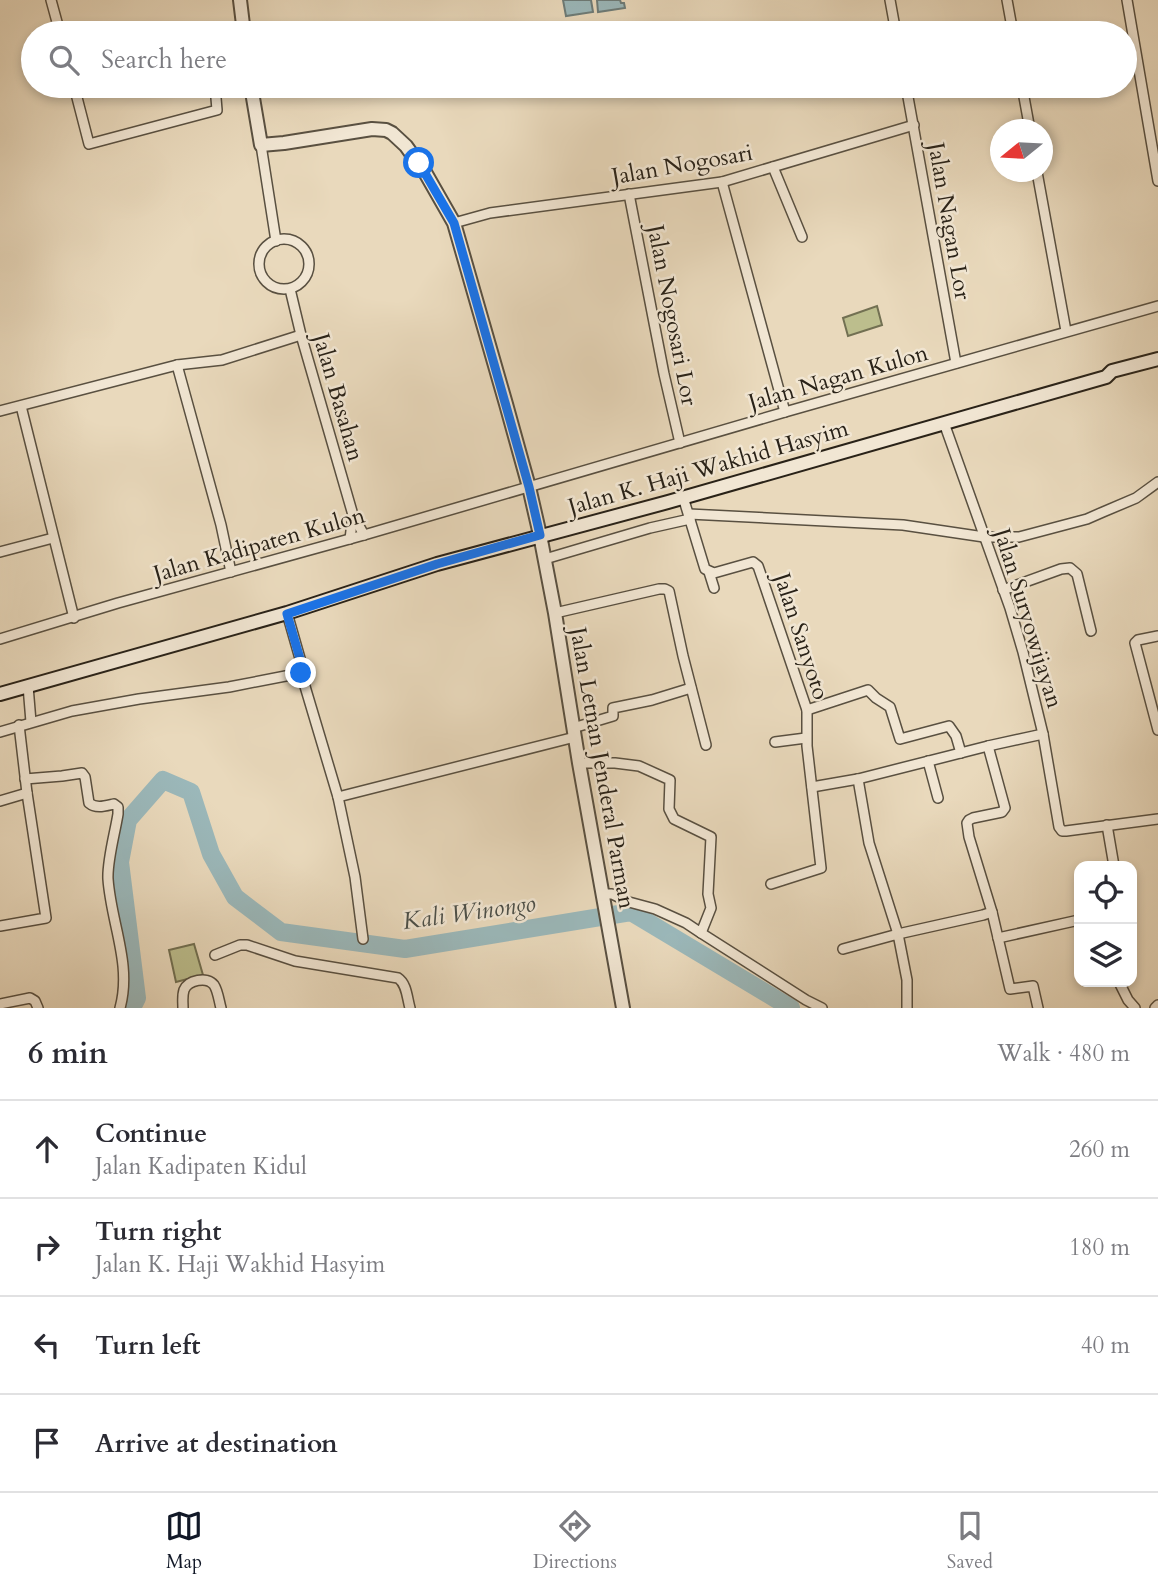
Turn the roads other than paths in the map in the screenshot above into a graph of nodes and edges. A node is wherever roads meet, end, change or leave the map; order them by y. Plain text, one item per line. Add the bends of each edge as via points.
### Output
1 (51, 0) edge
2 (240, 0) edge
3 (890, 0) edge
4 (1007, 0) edge
5 (1127, 0) edge
6 (57, 21) edge
7 (243, 21) edge
8 (894, 21) edge
9 (1011, 21) edge
10 (1131, 21) edge
11 (1137, 58) edge
12 (77, 98) edge
13 (216, 98) edge
14 (253, 98) edge
15 (908, 98) edge
16 (1024, 98) edge
17 (1028, 119) edge
18 (914, 125) junction
19 (261, 145) junction
20 (773, 167) junction
21 (1158, 181) edge
22 (722, 182) junction
23 (1039, 182) edge
24 (629, 194) junction
25 (454, 223) junction
26 (802, 237) dead end
27 (276, 241) junction
28 (290, 289) junction
29 (1158, 306) edge
30 (1066, 331) junction
31 (302, 335) junction
32 (1158, 359) edge
33 (956, 363) junction
34 (177, 365) junction
35 (1158, 367) edge
36 (1106, 376) junction
37 (22, 406) junction
38 (0, 411) edge
39 (785, 412) junction
40 (944, 422) junction
41 (680, 443) junction
42 (1158, 482) edge
43 (529, 487) junction
44 (683, 497) junction
45 (353, 514) junction
46 (689, 516) junction
47 (364, 535) junction
48 (540, 535) junction
49 (984, 537) junction
50 (54, 538) junction
51 (350, 539) junction
52 (0, 552) edge
53 (545, 559) junction
54 (231, 572) junction
55 (709, 572) junction
56 (714, 588) dead end
57 (1003, 590) junction
58 (555, 613) junction
59 (287, 614) junction
60 (74, 618) junction
61 (1091, 631) dead end
62 (1158, 636) edge
63 (0, 639) edge
64 (301, 673) junction
65 (28, 686) junction
66 (691, 688) junction
67 (0, 694) edge
68 (807, 710) junction
69 (31, 722) junction
70 (19, 726) junction
71 (1158, 730) edge
72 (0, 732) edge
73 (574, 732) junction
74 (1043, 734) junction
75 (806, 738) junction
76 (775, 742) dead end
77 (706, 745) dead end
78 (988, 746) junction
79 (961, 753) junction
80 (928, 761) junction
81 (579, 764) junction
82 (26, 779) junction
83 (858, 779) junction
84 (812, 787) junction
85 (27, 793) junction
86 (338, 797) junction
87 (938, 798) dead end
88 (0, 801) edge
89 (1158, 819) edge
90 (1107, 825) junction
91 (1113, 861) edge
92 (771, 884) dead end
93 (603, 896) junction
94 (992, 912) junction
95 (1074, 921) edge
96 (0, 926) edge
97 (701, 933) junction
98 (898, 934) junction
99 (998, 938) junction
100 (363, 939) dead end
101 (843, 949) dead end
102 (215, 955) dead end
103 (1122, 987) edge
104 (0, 1004) edge
105 (38, 1008) edge
106 (120, 1008) edge
107 (183, 1008) edge
108 (221, 1008) edge
109 (410, 1008) edge
110 (623, 1008) edge
111 (822, 1008) edge
112 (907, 1008) edge
113 (1038, 1008) edge
114 (1135, 1008) edge

1 - 6 street
2 - 7 main road
3 - 8 street
4 - 9 street
5 - 10 street
11 - 21 street
12 - 13 street via 89,144 217,110
14 - 19 main road
15 - 18 street, Jalan Nagan Lor
16 - 17 street
18 - 20 street, Jalan Nogosari
18 - 33 street, Jalan Nagan Lor
19 - 25 main road, Jalan Letnan Jenderal Parman via 386,130 398,137 419,163
19 - 27 street
20 - 22 street, Jalan Nogosari
20 - 26 street
22 - 24 street, Jalan Nogosari
22 - 39 street
23 - 30 street
24 - 25 street, Jalan Nogosari via 490,213
24 - 41 street, Jalan Nogosari Lor
25 - 43 main road, Jalan Letnan Jenderal Parman
27 - 28 street via 261,256 260,270 275,288
27 - 28 street via 292,240 308,257 308,273
28 - 31 street, Jalan Basahan
29 - 30 street, Jalan Nagan Kulon
30 - 33 street, Jalan Nagan Kulon
31 - 34 street via 222,360
31 - 45 street, Jalan Basahan
32 - 36 main road, Jalan K. Haji Wakhid Hasyim
33 - 39 street, Jalan Nagan Kulon
34 - 37 street
34 - 54 street
35 - 36 main road, Jalan K. Haji Wakhid Hasyim
36 - 40 main road, Jalan K. Haji Wakhid Hasyim
37 - 38 street
37 - 50 street
39 - 41 street, Jalan Nagan Kulon
40 - 44 main road, Jalan K. Haji Wakhid Hasyim
40 - 49 street, Jalan Suryowijayan
41 - 43 street, Jalan Nagan Kulon
42 - 49 street via 1136,498 1087,519 1019,537
43 - 47 street, Jalan Kadipaten Kulon
43 - 48 main road, Jalan Letnan Jenderal Parman
44 - 46 street
44 - 48 main road, Jalan K. Haji Wakhid Hasyim
45 - 47 street, Jalan Basahan
45 - 51 street, Jalan Basahan
46 - 49 street via 903,525
46 - 53 street
46 - 55 street via 702,563
47 - 51 street, Jalan Kadipaten Kulon
48 - 53 main road, Jalan Letnan Jenderal Parman
48 - 59 main road, Jalan K. Haji Wakhid Hasyim
49 - 57 street, Jalan Suryowijayan
50 - 52 street
50 - 60 street
51 - 54 street, Jalan Kadipaten Kulon
53 - 58 main road, Jalan Letnan Jenderal Parman
54 - 60 street, Jalan Kadipaten Kulon
55 - 56 street
55 - 68 street, Jalan Sanyoto via 753,562 758,566
57 - 61 street via 1070,568 1077,574
57 - 74 street, Jalan Suryowijayan
58 - 66 street via 669,591
58 - 73 main road, Jalan Letnan Jenderal Parman
59 - 64 street
59 - 65 main road, Jalan K. Haji Wakhid Hasyim
60 - 63 street, Jalan Kadipaten Kulon
62 - 71 street via 1135,641
64 - 69 street via 72,711
64 - 86 street
65 - 67 main road, Jalan K. Haji Wakhid Hasyim
65 - 69 street
66 - 73 street via 612,708 613,716
66 - 77 street
68 - 75 street, Jalan Sanyoto
68 - 79 street via 869,690 889,705 901,739 948,722
69 - 70 street
70 - 72 street
70 - 82 street
73 - 81 main road, Jalan Letnan Jenderal Parman
73 - 86 street
74 - 78 street
74 - 90 street, Jalan Suryowijayan via 1060,829
75 - 76 street
75 - 84 street, Jalan Sanyoto
78 - 79 street
78 - 94 street via 1005,807 967,823
79 - 80 street
80 - 83 street
80 - 87 street
81 - 93 main road, Jalan Letnan Jenderal Parman
81 - 97 street via 639,766 670,780 669,809 674,819 711,837 710,908
82 - 85 street
82 - 106 street via 82,772 91,805 118,807 108,881 121,947 124,979
83 - 84 street
83 - 98 street via 869,843
84 - 92 street, Jalan Sanyoto via 821,868
85 - 88 street
85 - 96 street via 46,918
86 - 100 street
89 - 90 street
90 - 91 street
93 - 97 street via 612,894 655,909
93 - 110 main road, Jalan Letnan Jenderal Parman
94 - 98 street
94 - 99 street
95 - 99 street
97 - 111 street
98 - 101 street
98 - 112 street
99 - 113 street via 1010,989 1033,986
102 - 109 street via 247,945 295,961 398,978 405,986
103 - 114 street
104 - 105 street via 30,998
107 - 108 street via 186,986 209,980

